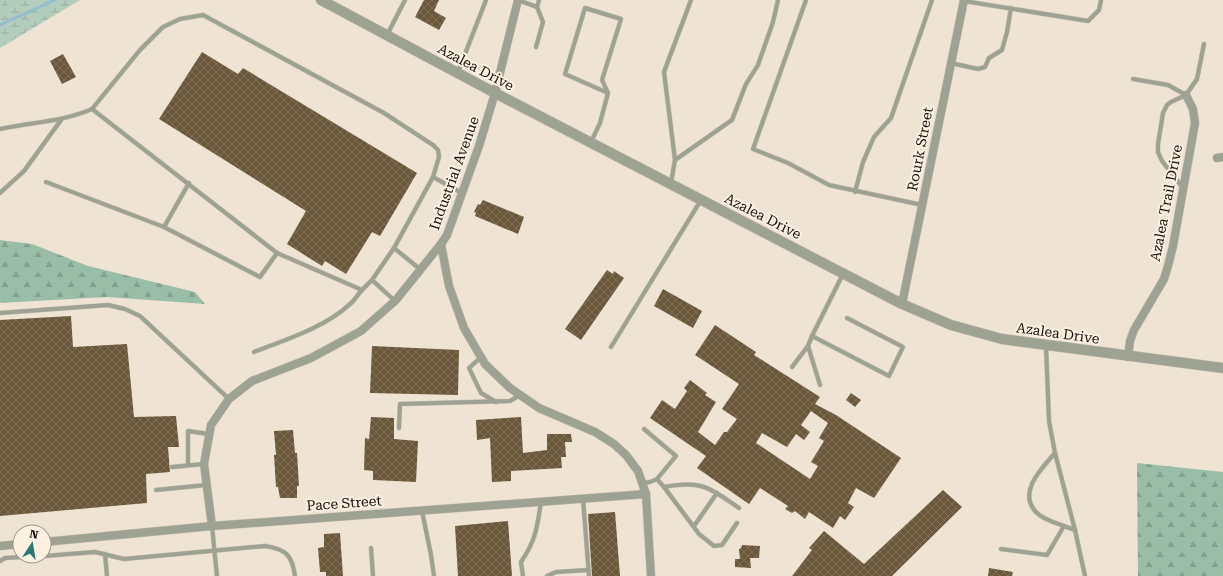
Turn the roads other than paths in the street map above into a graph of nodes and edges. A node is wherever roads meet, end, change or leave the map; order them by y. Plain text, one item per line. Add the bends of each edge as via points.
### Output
1 (320, 0) edge
2 (405, 0) edge
3 (486, 0) edge
4 (518, 0) edge
5 (539, 0) edge
6 (691, 0) edge
7 (778, 0) edge
8 (806, 0) edge
9 (932, 0) edge
10 (963, 0) edge
11 (1101, 0) edge
12 (537, 7) junction
13 (1011, 8) junction
14 (387, 36) junction
15 (1204, 44) dead end
16 (536, 47) dead end
17 (951, 62) junction
18 (457, 73) junction
19 (1133, 79) dead end
20 (495, 93) junction
21 (608, 93) junction
22 (1186, 95) junction
23 (92, 109) junction
24 (61, 120) junction
25 (0, 129) edge
26 (591, 143) junction
27 (675, 160) junction
28 (433, 177) junction
29 (46, 182) dead end
30 (189, 183) junction
31 (670, 184) junction
32 (1183, 188) junction
33 (855, 192) junction
34 (0, 193) edge
35 (463, 193) junction
36 (701, 200) junction
37 (922, 205) junction
38 (164, 227) junction
39 (441, 244) junction
40 (394, 248) junction
41 (277, 252) junction
42 (421, 270) junction
43 (843, 273) junction
44 (372, 280) junction
45 (362, 290) junction
46 (395, 301) junction
47 (902, 304) junction
48 (0, 313) edge
49 (847, 318) dead end
50 (812, 336) junction
51 (1046, 345) junction
52 (808, 346) junction
53 (611, 347) dead end
54 (254, 352) dead end
55 (481, 357) junction
56 (1128, 357) junction
57 (792, 367) dead end
58 (1223, 368) edge
59 (820, 385) dead end
60 (520, 395) junction
61 (229, 399) junction
62 (497, 402) junction
63 (399, 428) dead end
64 (644, 429) dead end
65 (210, 434) junction
66 (1055, 453) junction
67 (204, 464) junction
68 (188, 465) junction
69 (172, 467) dead end
70 (657, 479) junction
71 (642, 483) junction
72 (207, 485) junction
73 (664, 487) junction
74 (156, 490) dead end
75 (717, 493) junction
76 (646, 494) junction
77 (584, 499) junction
78 (541, 502) junction
79 (739, 508) dead end
80 (422, 511) junction
81 (737, 523) dead end
82 (212, 526) junction
83 (694, 526) junction
84 (1064, 526) junction
85 (1075, 530) junction
86 (52, 541) edge
87 (12, 545) edge
88 (0, 546) edge
89 (371, 548) dead end
90 (1001, 549) dead end
91 (214, 551) junction
92 (104, 554) junction
93 (52, 555) edge
94 (12, 558) edge
95 (0, 561) edge
96 (588, 570) junction
97 (107, 576) edge
98 (217, 576) edge
99 (295, 576) edge
100 (373, 576) edge
101 (434, 576) edge
102 (522, 576) edge
103 (547, 576) edge
104 (589, 576) edge
105 (651, 576) edge
106 (1085, 576) edge

1 - 14 street, Azalea Drive
2 - 14 lane
3 - 18 lane
4 - 12 lane
4 - 20 street, Industrial Avenue
5 - 12 lane
6 - 27 lane via 664,72
7 - 27 lane via 758,65 746,84 732,120
8 - 33 lane via 753,149 788,163 829,185
9 - 33 lane via 891,118 874,137 863,162
10 - 13 lane
10 - 17 street, Rourk Street
11 - 13 lane via 1099,10 1088,21
12 - 16 lane via 543,22
13 - 17 lane via 1008,32 1002,50 989,58 984,67 978,69
14 - 18 street, Azalea Drive
15 - 22 lane via 1198,79
17 - 37 street, Rourk Street
18 - 20 street, Azalea Drive
19 - 22 lane via 1168,85
20 - 26 street, Azalea Drive
20 - 35 street, Industrial Avenue
21 - 21 lane via 602,80 621,19 585,8 565,74
21 - 26 lane via 600,123
22 - 32 street, Azalea Trail Drive via 1193,109 1195,123
22 - 32 lane via 1170,102 1163,113 1158,144 1162,161
23 - 24 lane
23 - 28 lane via 140,50 163,27 203,15 384,113 433,145 438,150 438,157
23 - 30 lane
24 - 25 lane
24 - 34 lane via 24,171
26 - 31 street, Azalea Drive
27 - 31 lane
28 - 35 lane
28 - 40 lane
29 - 38 lane
30 - 38 lane
30 - 41 lane
31 - 36 street, Azalea Drive
32 - 56 street, Azalea Trail Drive via 1166,273 1134,330
33 - 37 lane
35 - 39 street, Industrial Avenue
36 - 43 street, Azalea Drive
36 - 53 lane
37 - 47 street, Rourk Street
38 - 41 lane via 260,277
39 - 42 street, Industrial Avenue
39 - 55 street via 449,286 464,328
40 - 42 lane
40 - 44 lane
41 - 45 lane
42 - 46 street, Industrial Avenue
43 - 47 street, Azalea Drive
43 - 50 lane
44 - 45 lane
44 - 46 lane
45 - 54 lane via 350,304 328,320
46 - 61 street, Industrial Avenue via 361,331 311,358 252,380
47 - 51 street, Azalea Drive via 951,325 1002,339
48 - 61 lane via 108,305 125,308 140,316
49 - 50 lane via 903,347 889,376
50 - 52 lane
51 - 56 street, Azalea Drive
51 - 66 lane via 1049,421
52 - 57 lane
52 - 59 lane
55 - 60 street via 485,364
55 - 62 lane via 469,368 481,393
56 - 58 street, Azalea Drive
60 - 62 lane via 510,402
60 - 71 street via 539,408 595,432 614,444 638,470
61 - 65 street, Industrial Avenue via 211,425
62 - 63 lane via 400,404
64 - 70 lane via 676,456
65 - 67 street, Industrial Avenue
65 - 68 lane via 188,431
66 - 84 lane via 1033,481 1030,502 1036,513
66 - 85 lane
67 - 68 lane
67 - 72 street, Industrial Avenue
68 - 69 lane
70 - 71 lane
70 - 73 lane
71 - 76 street
72 - 74 lane
72 - 82 street, Industrial Avenue
73 - 75 lane via 698,484
73 - 83 lane
75 - 79 lane
75 - 83 lane
76 - 77 street, Pace Street
76 - 105 street
77 - 78 street, Pace Street
77 - 96 lane
78 - 80 street, Pace Street
78 - 102 lane via 535,536 521,562
80 - 82 street, Pace Street
80 - 101 lane
81 - 83 lane via 722,545 714,546
82 - 86 street, Pace Street
82 - 91 lane
84 - 85 lane
84 - 90 lane via 1047,555
85 - 106 lane
87 - 88 street
89 - 100 lane
91 - 92 lane via 124,559
91 - 98 lane
91 - 99 lane via 275,547 286,552 291,558
92 - 93 lane via 95,552
92 - 97 lane
94 - 95 lane
96 - 103 lane via 556,572
96 - 104 lane

